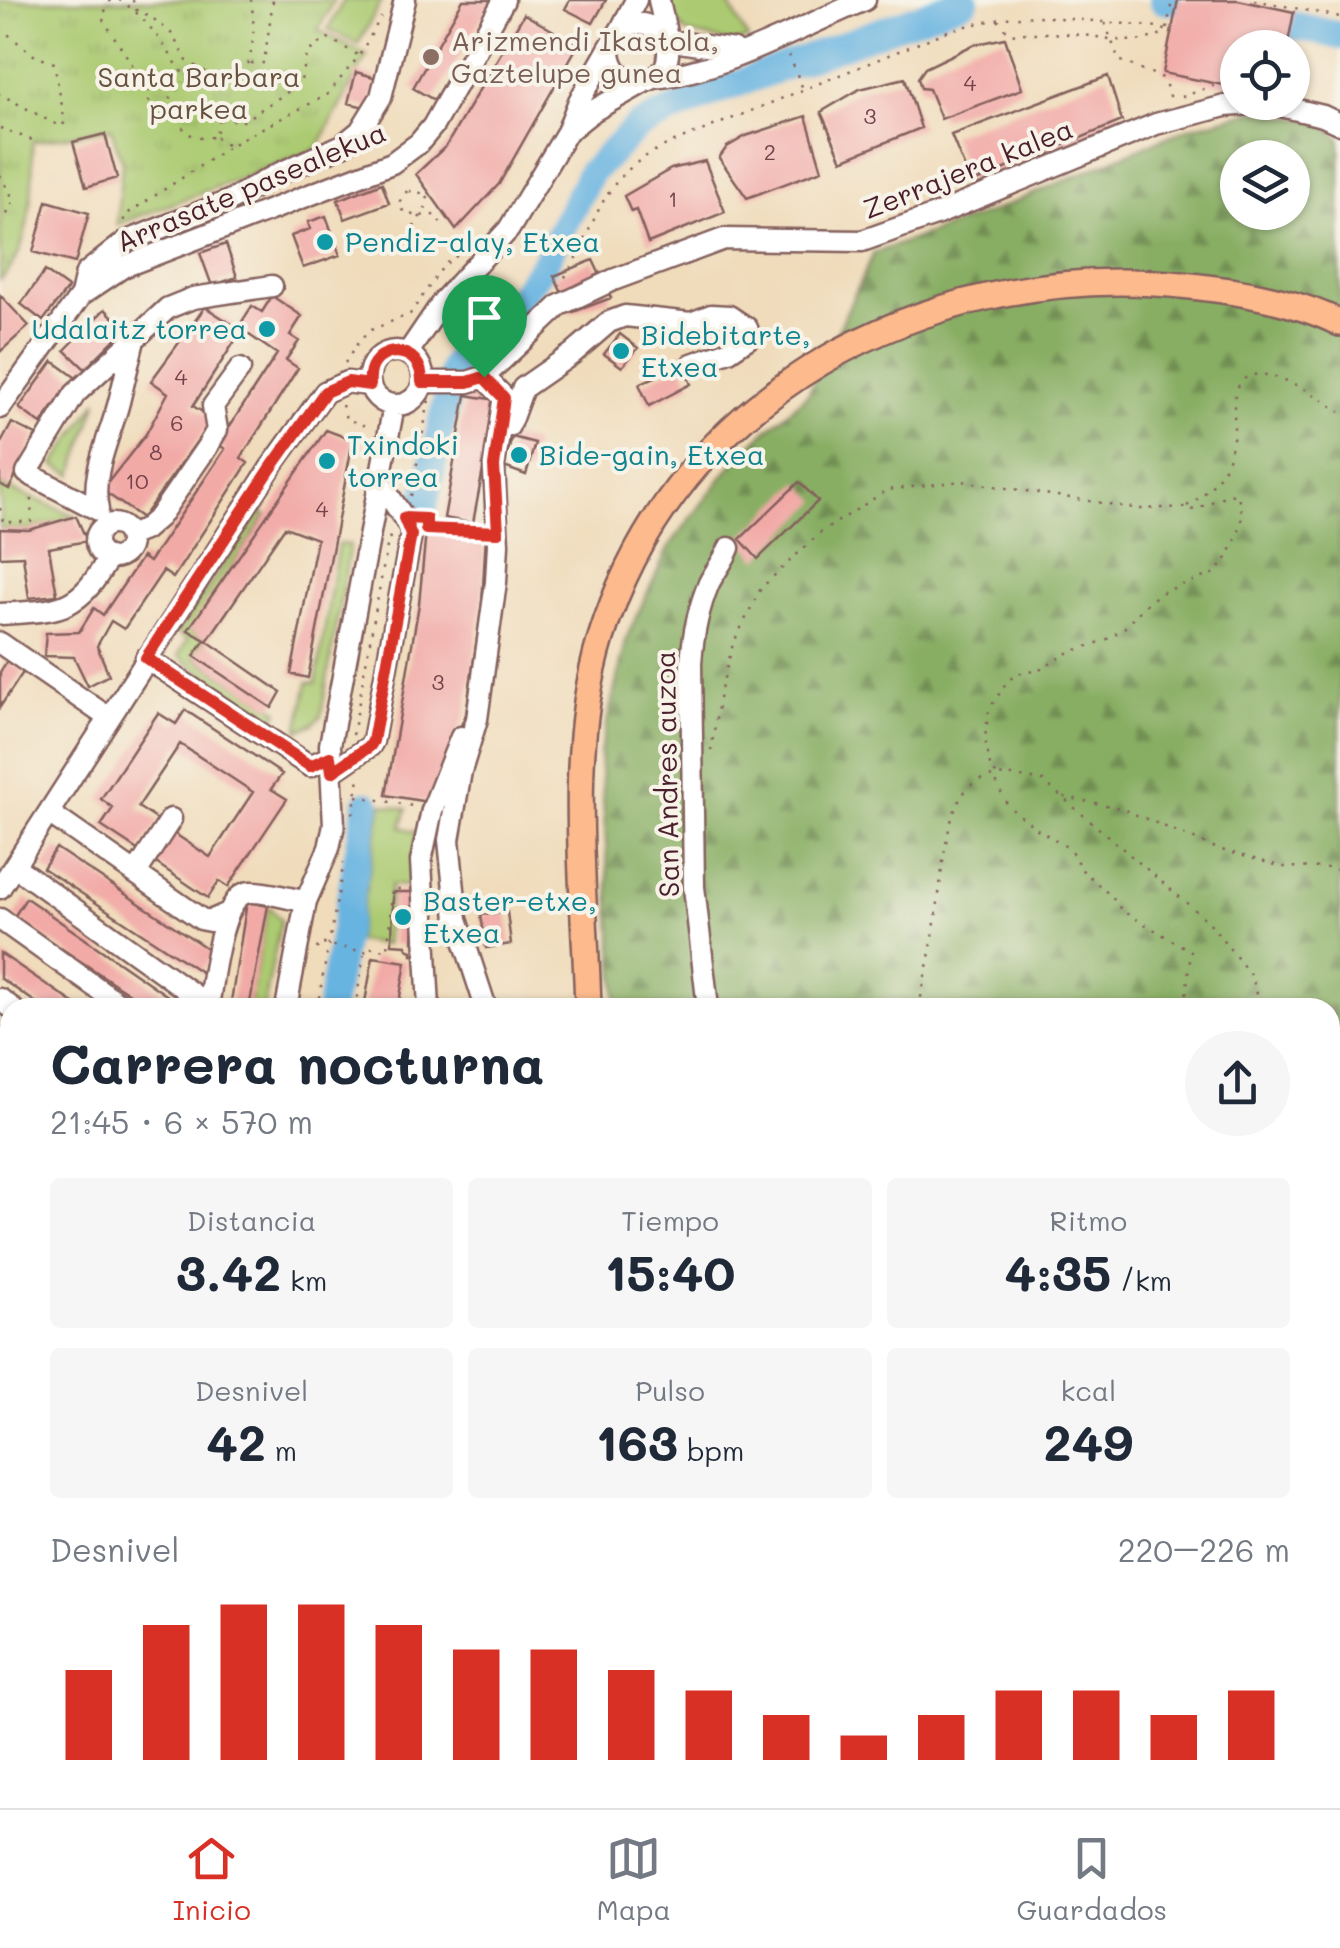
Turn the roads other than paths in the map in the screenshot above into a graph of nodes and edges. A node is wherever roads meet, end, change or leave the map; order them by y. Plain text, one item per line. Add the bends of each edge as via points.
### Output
1 (405, 0) edge
2 (504, 0) edge
3 (636, 0) edge
4 (658, 0) edge
5 (866, 0) edge
6 (615, 38) junction
7 (664, 39) junction
8 (760, 44) junction
9 (650, 80) junction
10 (1340, 124) edge
11 (567, 132) junction
12 (272, 286) dead end
13 (82, 295) junction
14 (666, 320) junction
15 (1340, 322) edge
16 (642, 336) dead end
17 (134, 340) junction
18 (407, 354) junction
19 (692, 364) dead end
20 (240, 368) dead end
21 (476, 379) junction
22 (427, 382) junction
23 (370, 385) junction
24 (394, 405) junction
25 (0, 408) edge
26 (494, 466) junction
27 (379, 480) junction
28 (104, 517) junction
29 (128, 536) junction
30 (730, 548) dead end
31 (109, 557) junction
32 (0, 614) edge
33 (0, 643) edge
34 (146, 658) junction
35 (109, 718) junction
36 (477, 719) junction
37 (331, 764) junction
38 (49, 813) junction
39 (171, 819) dead end
40 (14, 866) junction
41 (136, 873) junction
42 (0, 888) edge
43 (306, 901) junction
44 (226, 914) junction
45 (0, 920) edge
46 (111, 998) edge
47 (197, 998) edge
48 (210, 998) edge
49 (288, 998) edge
50 (429, 998) edge
51 (483, 998) edge
52 (588, 998) edge
53 (707, 998) edge

1 - 13 street via 381,96 360,131 343,146 229,201 125,242 86,273
2 - 13 street, Arrasate pasealekua via 420,143 392,162 150,254
3 - 6 street
4 - 7 street
5 - 8 street
6 - 7 street via 640,23
6 - 9 street via 610,62 618,74
6 - 11 street
7 - 8 street via 727,52
7 - 9 street via 665,65
8 - 9 street
9 - 11 street
10 - 21 street, Zerrajera kalea via 1268,103 1226,106 1156,124 862,241 724,239 560,305
11 - 18 street via 509,230 443,301
12 - 17 street via 193,298 168,308
13 - 25 street, Arrasate pasealekua
14 - 16 street
14 - 19 street via 730,316 748,328 750,337 741,345
14 - 26 street via 625,316 609,322 532,380
15 - 52 main road via 1195,286 1051,284 939,309 883,330 828,357 744,418 693,468 650,528 619,586 597,653 582,779
17 - 28 street via 96,474 94,494
17 - 28 street via 76,394 27,473
18 - 22 street
18 - 23 street via 380,356 371,366
20 - 29 street via 214,406 217,430 207,447 158,518
21 - 22 street
21 - 26 street via 504,398
22 - 24 street via 412,400
23 - 24 street via 380,400
23 - 34 street via 333,388 271,468
24 - 27 street
26 - 36 street via 496,582
27 - 37 street
27 - 37 street via 411,535 373,741
28 - 29 street
28 - 31 street via 96,541
29 - 31 street via 125,552
30 - 53 street, San Andres auzoa via 700,608 690,663 694,887
31 - 32 street via 86,594 71,604
33 - 35 street
34 - 35 street
34 - 37 street via 310,766
35 - 38 street
36 - 50 street via 456,747 422,861
36 - 51 street via 449,840 457,919
37 - 43 street via 334,825
38 - 40 street
38 - 41 street
39 - 41 street
40 - 42 street
40 - 47 street
41 - 44 street via 201,919
43 - 44 street via 248,892
43 - 49 street
44 - 48 street
45 - 46 street

